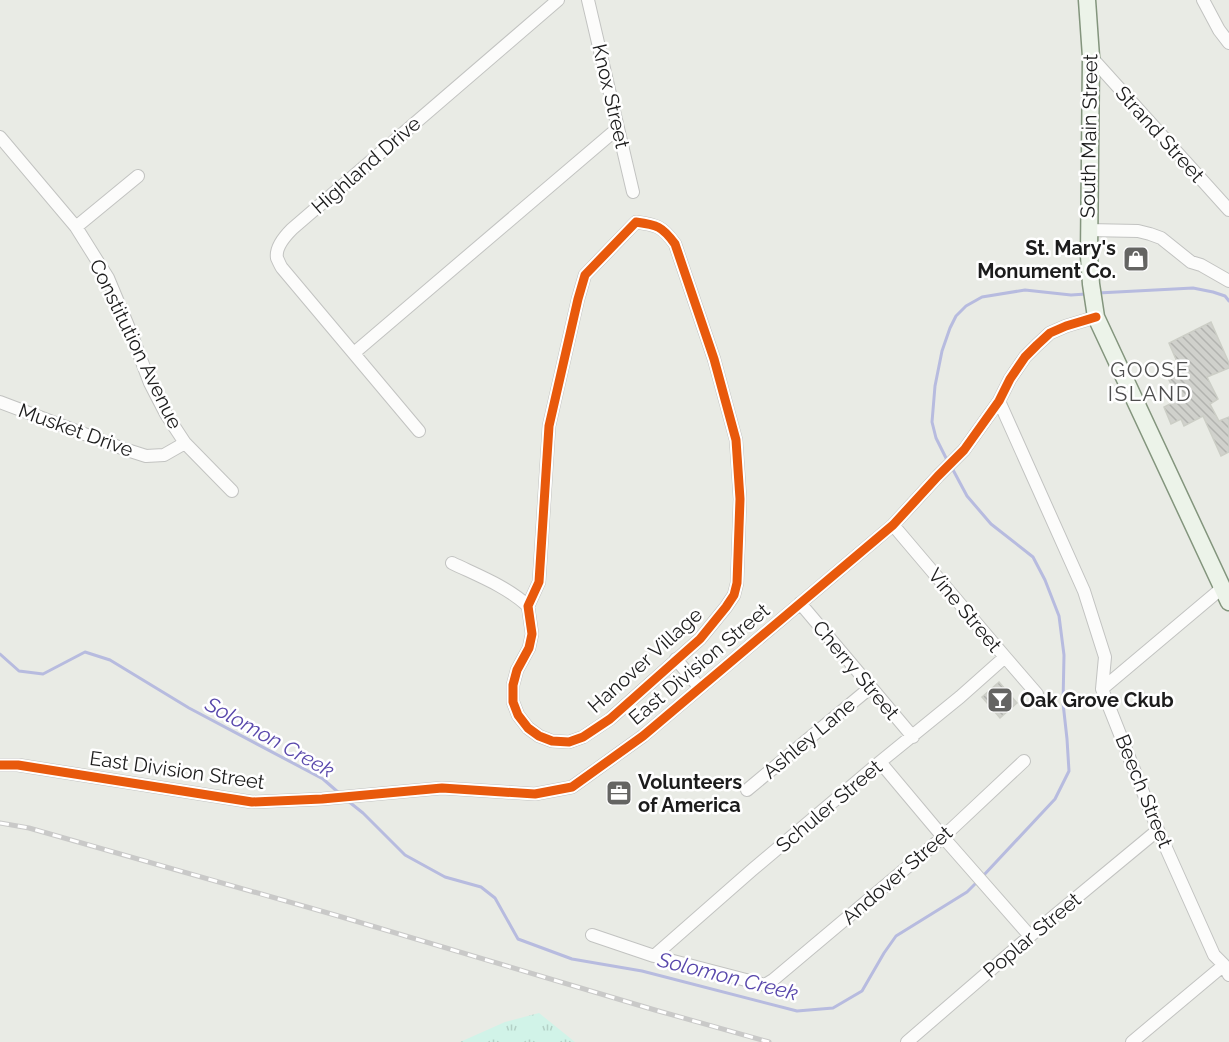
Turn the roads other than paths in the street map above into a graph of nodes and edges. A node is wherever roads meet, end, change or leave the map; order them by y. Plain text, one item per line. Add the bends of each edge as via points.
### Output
1 (558, 0) edge
2 (588, 0) edge
3 (1087, 0) edge
4 (1203, 0) edge
5 (1229, 43) edge
6 (1091, 57) junction
7 (618, 128) junction
8 (0, 136) edge
9 (138, 176) dead end
10 (633, 192) dead end
11 (1229, 210) edge
12 (76, 227) junction
13 (1088, 230) junction
14 (1229, 281) edge
15 (1095, 309) junction
16 (354, 353) junction
17 (999, 401) junction
18 (0, 402) edge
19 (419, 431) dead end
20 (185, 443) junction
21 (232, 490) dead end
22 (893, 525) junction
23 (452, 563) dead end
24 (1226, 595) edge
25 (800, 603) junction
26 (528, 606) junction
27 (1005, 657) junction
28 (676, 659) junction
29 (699, 687) junction
30 (871, 687) junction
31 (1102, 689) junction
32 (1037, 694) dead end
33 (913, 737) junction
34 (1024, 760) dead end
35 (880, 762) junction
36 (0, 765) edge
37 (747, 789) dead end
38 (1158, 830) junction
39 (943, 837) junction
40 (592, 935) dead end
41 (1030, 936) junction
42 (654, 957) junction
43 (1226, 970) edge
44 (907, 1042) edge
45 (1132, 1042) edge

1 - 16 street, Highland Drive via 282,240 277,258 282,268
2 - 7 street, Knox Street
3 - 6 main road, South Main Street
4 - 5 street
6 - 11 street, Strand Street
6 - 13 main road, South Main Street
7 - 10 street, Knox Street
7 - 16 street
8 - 12 street, Constitution Avenue
9 - 12 street
12 - 20 street, Constitution Avenue via 108,278 150,382
13 - 14 street via 1150,234 1191,262
13 - 15 main road, South Main Street
15 - 17 street, East Division Street via 1050,333 1025,357
15 - 24 main road, South Main Street
16 - 19 street, Highland Drive
17 - 22 street, East Division Street via 964,450
17 - 31 street, Beech Street via 1084,591 1105,657
18 - 20 street, Musket Drive via 146,456 164,455
20 - 21 street, Constitution Avenue
22 - 25 street, East Division Street
22 - 27 street, Vine Street
23 - 26 street via 504,587
24 - 31 street
25 - 29 street, East Division Street
25 - 30 street, Cherry Street
26 - 28 street, Hanover Village via 532,634 517,670 513,702 518,715 538,736 568,742 583,737 610,719
26 - 28 street, Hanover Village via 539,582 549,426 585,275 636,222 655,225 675,243 714,359 736,440 740,499 734,595 712,626
27 - 32 street, Vine Street
27 - 33 street, Schuler Street
28 - 29 street, Hanover Village
29 - 36 street, East Division Street via 643,736 572,787 535,794 442,788 252,802
30 - 33 street, Cherry Street
30 - 37 street, Ashley Lane
31 - 38 street, Beech Street
33 - 35 street, Schuler Street
34 - 39 street, Andover Street
35 - 39 street
35 - 42 street, Schuler Street
38 - 41 street, Poplar Street
38 - 43 street, Beech Street via 1214,955
39 - 41 street
39 - 42 street, Andover Street via 765,985
40 - 42 street
41 - 44 street, Poplar Street
43 - 45 street

